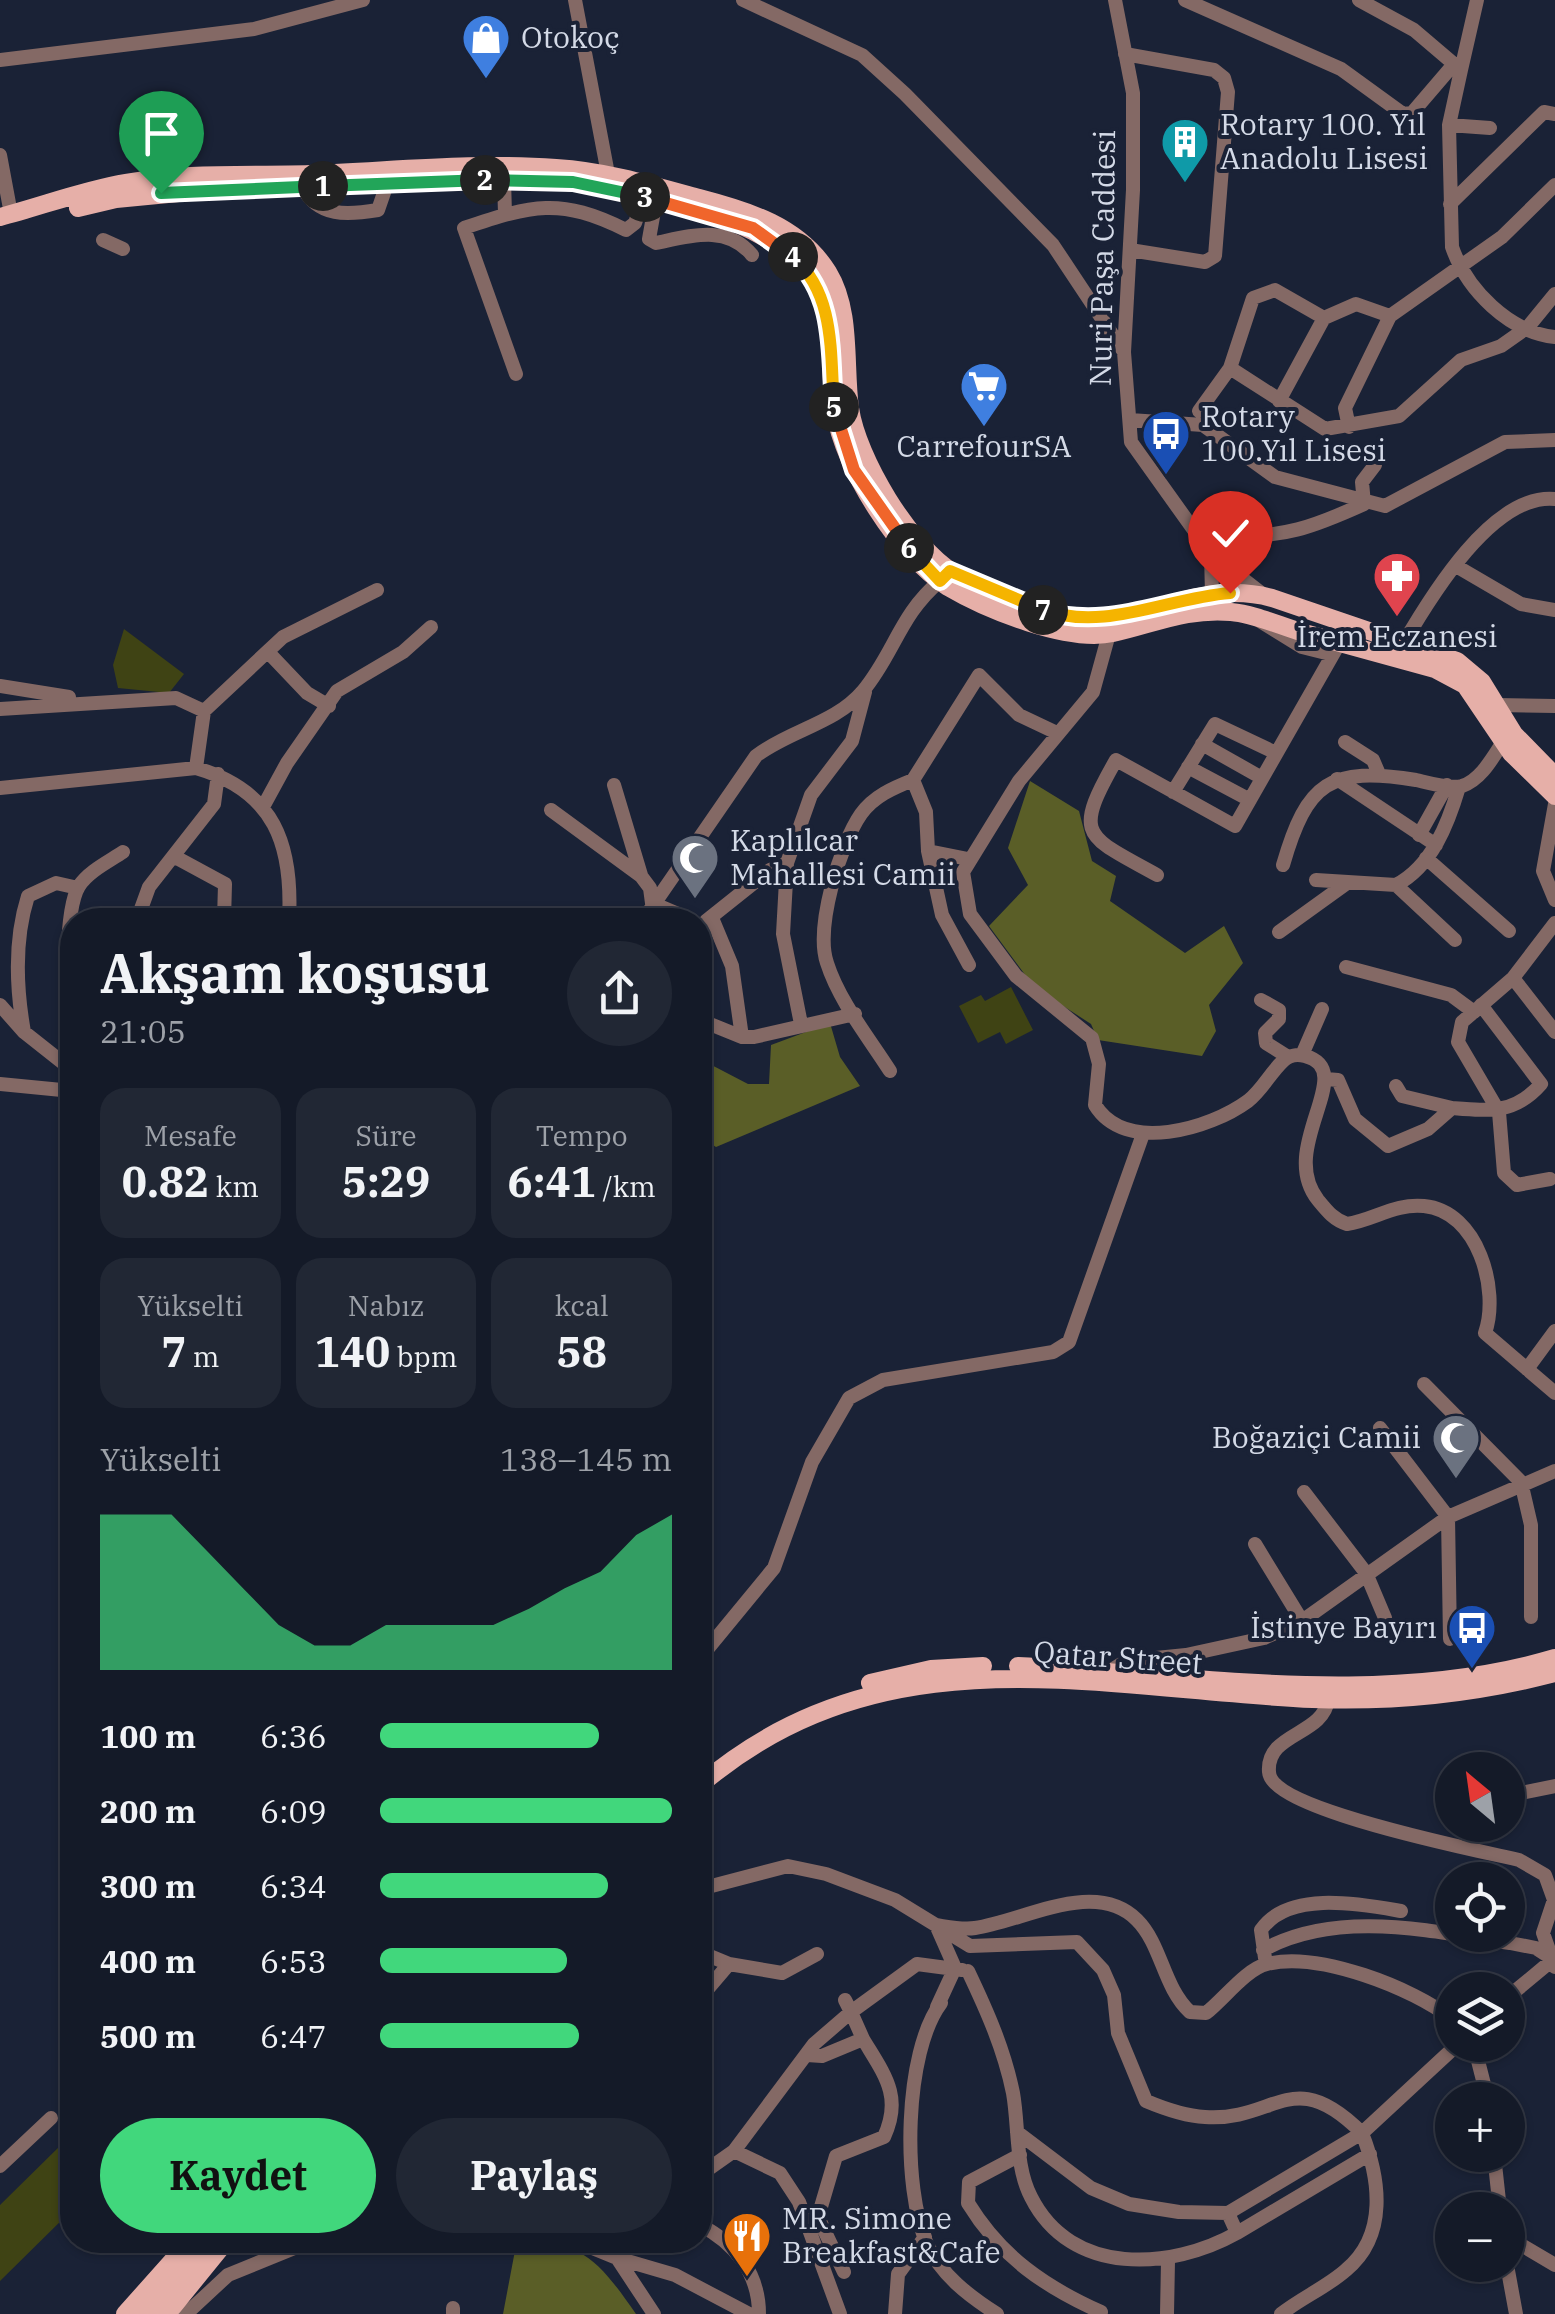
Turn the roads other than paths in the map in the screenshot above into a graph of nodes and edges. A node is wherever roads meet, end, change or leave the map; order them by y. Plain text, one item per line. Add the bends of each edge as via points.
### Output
1 (363, 0) edge
2 (574, 0) edge
3 (742, 0) edge
4 (1115, 0) edge
5 (1185, 0) edge
6 (1358, 0) edge
7 (1475, 2) edge
8 (1125, 54) junction
9 (0, 60) edge
10 (1458, 67) junction
11 (1555, 114) edge
12 (1449, 124) junction
13 (1490, 128) dead end
14 (0, 155) edge
15 (608, 174) junction
16 (504, 180) junction
17 (386, 184) junction
18 (1555, 185) edge
19 (302, 186) junction
20 (650, 198) junction
21 (1450, 204) junction
22 (505, 214) junction
23 (4, 220) edge
24 (103, 240) dead end
25 (123, 249) dead end
26 (1130, 250) junction
27 (752, 255) dead end
28 (1460, 265) junction
29 (1555, 294) edge
30 (1390, 316) junction
31 (1324, 318) junction
32 (1528, 327) junction
33 (1555, 337) edge
34 (1124, 352) junction
35 (1230, 368) junction
36 (516, 374) dead end
37 (1279, 401) junction
38 (1199, 411) dead end
39 (1130, 420) junction
40 (1349, 427) junction
41 (1555, 440) edge
42 (1375, 465) dead end
43 (1555, 499) edge
44 (1364, 504) junction
45 (1210, 554) junction
46 (1456, 566) junction
47 (945, 576) junction
48 (377, 590) dead end
49 (1212, 594) junction
50 (1266, 596) junction
51 (1555, 610) edge
52 (1236, 612) junction
53 (1258, 620) junction
54 (1108, 626) junction
55 (431, 627) dead end
56 (1339, 640) junction
57 (1403, 644) junction
58 (268, 652) junction
59 (0, 686) edge
60 (866, 688) junction
61 (90, 700) junction
62 (1496, 705) junction
63 (329, 706) junction
64 (1555, 706) edge
65 (0, 709) edge
66 (204, 711) junction
67 (1057, 732) junction
68 (1508, 738) junction
69 (1345, 742) dead end
70 (1202, 744) junction
71 (1276, 754) junction
72 (1188, 767) junction
73 (196, 768) junction
74 (218, 774) junction
75 (1379, 774) junction
76 (1555, 776) edge
77 (1262, 778) junction
78 (1336, 779) junction
79 (913, 780) junction
80 (614, 786) dead end
81 (1453, 786) junction
82 (0, 788) edge
83 (1173, 792) junction
84 (1555, 796) edge
85 (1250, 800) junction
86 (1555, 804) edge
87 (262, 806) junction
88 (551, 810) dead end
89 (1419, 835) junction
90 (1436, 845) junction
91 (928, 851) junction
92 (123, 852) dead end
93 (176, 858) junction
94 (968, 858) junction
95 (1426, 858) junction
96 (788, 862) junction
97 (1282, 865) dead end
98 (1157, 875) dead end
99 (641, 876) junction
100 (1316, 880) dead end
101 (1347, 884) junction
102 (1396, 886) junction
103 (78, 888) junction
104 (1555, 900) edge
105 (652, 902) junction
106 (76, 908) edge
107 (142, 908) edge
108 (224, 908) edge
109 (290, 908) edge
110 (649, 908) edge
111 (665, 908) edge
112 (712, 915) edge
113 (1555, 923) edge
114 (712, 931) edge
115 (1509, 931) dead end
116 (1279, 932) dead end
117 (1455, 940) dead end
118 (968, 965) dead end
119 (1346, 968) dead end
120 (1513, 978) junction
121 (1261, 1000) dead end
122 (0, 1005) edge
123 (1322, 1009) dead end
124 (1478, 1009) junction
125 (855, 1014) junction
126 (801, 1024) junction
127 (712, 1025) edge
128 (24, 1032) junction
129 (1555, 1032) edge
130 (742, 1037) junction
131 (1295, 1056) junction
132 (60, 1060) edge
133 (890, 1071) dead end
134 (1326, 1079) junction
135 (0, 1084) edge
136 (1396, 1086) dead end
137 (60, 1090) edge
138 (1452, 1108) junction
139 (1498, 1112) junction
140 (1143, 1134) junction
141 (1550, 1179) dead end
142 (1555, 1331) edge
143 (1527, 1369) junction
144 (1424, 1384) dead end
145 (1555, 1393) edge
146 (1380, 1428) dead end
147 (1555, 1472) edge
148 (1521, 1482) junction
149 (1304, 1492) dead end
150 (1448, 1517) junction
151 (1254, 1544) dead end
152 (1366, 1573) junction
153 (1531, 1617) dead end
154 (1385, 1618) dead end
155 (1302, 1621) junction
156 (1450, 1639) dead end
157 (712, 1643) edge
158 (1555, 1658) edge
159 (1107, 1674) junction
160 (1555, 1674) edge
161 (1322, 1692) junction
162 (712, 1761) edge
163 (712, 1776) edge
164 (1555, 1786) edge
165 (1525, 1792) edge
166 (712, 1885) edge
167 (1401, 1911) dead end
168 (936, 1926) junction
169 (1004, 1946) junction
170 (1268, 1953) junction
171 (817, 1954) dead end
172 (712, 1957) edge
173 (1554, 1961) edge
174 (729, 1964) junction
175 (962, 1970) junction
176 (712, 1984) edge
177 (1525, 1984) edge
178 (848, 2006) junction
179 (1435, 2006) edge
180 (863, 2038) junction
181 (807, 2055) junction
182 (1439, 2062) edge
183 (51, 2118) dead end
184 (1017, 2132) junction
185 (1362, 2133) junction
186 (734, 2151) junction
187 (1370, 2154) junction
188 (1020, 2155) junction
189 (0, 2166) edge
190 (712, 2167) edge
191 (1228, 2213) junction
192 (814, 2224) junction
193 (1238, 2233) junction
194 (712, 2234) edge
195 (925, 2237) junction
196 (1525, 2247) edge
197 (179, 2253) edge
198 (199, 2253) edge
199 (216, 2253) edge
200 (282, 2253) edge
201 (605, 2253) edge
202 (617, 2258) junction
203 (1168, 2260) junction
204 (1555, 2265) edge
205 (844, 2272) dead end
206 (1510, 2282) edge
207 (1101, 2312) edge
208 (124, 2314) edge
209 (146, 2314) edge
210 (167, 2314) edge
211 (186, 2314) edge
212 (654, 2314) edge
213 (748, 2314) edge
214 (759, 2314) edge
215 (840, 2314) edge
216 (895, 2314) edge
217 (997, 2314) edge
218 (1168, 2314) edge
219 (1281, 2314) edge
220 (1516, 2314) edge

1 - 9 street via 254,29
2 - 15 street
3 - 34 street via 862,56 905,94 1053,245
4 - 8 street, Nuri Paşa Caddesi
5 - 10 street via 1341,70 1404,114
6 - 10 street via 1414,30
7 - 10 street
8 - 26 street, Nuri Paşa Caddesi via 1133,93
8 - 26 street via 1214,70 1228,92 1214,256 1205,262
10 - 12 street
11 - 21 street via 1544,112
12 - 13 street
12 - 21 street
14 - 23 street
15 - 23 main road via 512,166 149,180
15 - 47 main road via 748,211 784,228 815,254 840,300 850,406 863,457
16 - 17 main road
16 - 20 main road via 573,182
16 - 22 street
17 - 19 main road
17 - 19 street via 378,210 347,215 312,202
18 - 28 street via 1502,237
19 - 23 main road via 116,198
20 - 22 street via 626,230 578,208
20 - 27 street via 649,238 656,243 723,235
20 - 47 main road via 753,228 812,278 827,314 834,410 846,454 898,534
21 - 28 street
22 - 36 street via 464,228
24 - 25 street
26 - 34 street, Nuri Paşa Caddesi
28 - 30 street
28 - 32 street via 1497,314
29 - 32 street
30 - 31 street via 1356,304
30 - 40 street via 1345,408
31 - 35 street via 1275,290 1253,298
31 - 37 street
32 - 33 street
32 - 40 street via 1501,346 1461,360 1398,416
34 - 39 street, Nuri Paşa Caddesi
35 - 37 street
35 - 38 street
37 - 40 street via 1325,430
39 - 44 street via 1203,424 1275,477
39 - 45 street, Nuri Paşa Caddesi via 1132,442
41 - 44 street via 1505,442 1384,506
42 - 44 street via 1362,482
43 - 46 street via 1518,503
44 - 45 street via 1308,530 1228,536
45 - 49 street
45 - 50 street
46 - 51 street via 1521,604
46 - 57 street
47 - 54 main road via 1054,630
47 - 60 street via 908,611
48 - 58 street via 328,611
49 - 50 main road
49 - 52 main road
49 - 54 main road via 1172,600
50 - 53 main road via 1258,604
50 - 56 main road
52 - 53 main road
52 - 54 main road
53 - 56 main road
54 - 67 street via 1093,692
55 - 63 street via 337,692
56 - 57 main road
56 - 68 main road via 1458,678
56 - 71 street
57 - 62 main road via 1470,669
58 - 63 street
58 - 66 street
59 - 61 street
60 - 96 street via 852,740 811,795
60 - 105 street via 843,712 756,756
61 - 65 street
61 - 66 street via 176,698
62 - 64 street
62 - 68 main road
63 - 87 street
66 - 73 street
67 - 79 street via 1019,715 979,676
67 - 94 street
68 - 76 main road
68 - 81 street via 1474,780
68 - 84 main road
69 - 75 street via 1373,760
70 - 71 street via 1215,724
70 - 72 street
70 - 77 street
71 - 77 street
72 - 83 street
72 - 85 street
73 - 74 street
73 - 82 street
74 - 87 street
74 - 93 street via 214,804
75 - 78 street
75 - 81 street
77 - 85 street
78 - 89 street
78 - 97 street via 1316,790
79 - 91 street via 926,812
79 - 125 street via 888,790 860,815 828,902 826,963
80 - 99 street
81 - 89 street
81 - 90 street
83 - 85 street via 1235,826
83 - 98 street via 1116,760 1089,806 1098,841
86 - 104 street via 1543,872
87 - 109 street via 291,873
88 - 99 street
89 - 90 street
90 - 95 street
91 - 94 street
91 - 118 street via 942,915
92 - 103 street
93 - 107 street via 149,887
93 - 108 street via 224,884
94 - 140 street via 963,891 970,914 1016,976 1092,1038 1098,1110 1112,1124
95 - 102 street
95 - 115 street
96 - 112 street
96 - 126 street via 783,934
99 - 105 street
100 - 101 street
101 - 102 street
101 - 116 street
102 - 117 street
103 - 106 street
103 - 128 street via 56,884 28,896 17,990
105 - 110 street
105 - 111 street
113 - 120 street
114 - 130 street via 732,966
119 - 124 street via 1450,995
120 - 124 street
120 - 129 street
121 - 131 street via 1279,1010 1265,1032 1266,1044
122 - 128 street
123 - 131 street
124 - 139 street via 1462,1022 1458,1042
124 - 139 street via 1541,1084
125 - 126 street
125 - 133 street
126 - 130 street
127 - 130 street
128 - 132 street
131 - 134 street via 1316,1062
131 - 140 street via 1222,1116
134 - 138 street via 1338,1080 1355,1119 1388,1146 1428,1129
134 - 143 street via 1305,1148 1304,1172 1314,1194 1347,1224 1407,1206 1452,1216 1471,1239 1490,1284 1485,1333
135 - 137 street
136 - 138 street via 1402,1096
138 - 139 street
139 - 141 street via 1504,1172 1517,1185
140 - 157 street via 1069,1342 1053,1352 883,1380 849,1398 812,1462 774,1568
142 - 143 street
143 - 145 street
144 - 148 street
146 - 150 street
147 - 148 street
148 - 150 street
148 - 153 street via 1531,1526
149 - 152 street
150 - 152 street
150 - 156 street
151 - 155 street
152 - 154 street
152 - 155 street
155 - 159 street via 1264,1638 1126,1661
158 - 161 main road, Qatar Street
159 - 161 main road, Qatar Street
159 - 162 main road, Qatar Street via 996,1665 894,1676 777,1718
160 - 161 main road, Qatar Street via 1463,1690
161 - 163 main road, Qatar Street via 1024,1678 938,1681 841,1702 800,1719
161 - 173 street via 1302,1730 1272,1756 1268,1773 1274,1784 1315,1809 1519,1860 1546,1875 1554,1900 1544,1933
164 - 165 street
166 - 168 street via 788,1866 896,1900
167 - 170 street via 1354,1903 1286,1909 1261,1930
168 - 169 street via 970,1946
168 - 170 street via 970,1929 1065,1905 1118,1905 1139,1922 1174,1998 1190,2012 1206,2013
168 - 175 street
169 - 175 street
169 - 185 street via 1077,1942 1104,1970 1118,2033 1146,2101 1208,2118 1306,2098 1337,2109
170 - 173 street via 1328,1926 1367,1927 1510,1943 1536,1948
170 - 179 street via 1390,1983
171 - 174 street via 782,1972
172 - 174 street
173 - 177 street
174 - 176 street
175 - 178 street via 916,1964
175 - 184 street via 996,2029
175 - 195 street via 923,2035 910,2180
178 - 180 street
178 - 181 street
180 - 181 street via 822,2056
180 - 192 street via 889,2083 895,2114 884,2136 836,2156
181 - 186 street
182 - 185 street
183 - 189 street
184 - 188 street
184 - 191 street via 1091,2188 1129,2204
185 - 187 street
185 - 191 street
186 - 190 street
186 - 192 street via 780,2173
187 - 193 street
187 - 219 street via 1376,2231 1345,2272
188 - 203 street via 1030,2196 1064,2239 1106,2257
188 - 207 street via 969,2182 968,2203 1035,2280
191 - 193 street
192 - 205 street
192 - 215 street
193 - 203 street
194 - 214 street via 734,2248 754,2279
195 - 216 street via 898,2274
195 - 217 street via 967,2295
196 - 204 street
197 - 208 main road
198 - 209 main road
199 - 210 main road
200 - 211 street via 228,2275
201 - 202 street
202 - 212 street
202 - 213 street via 675,2275
203 - 218 street
206 - 220 street

